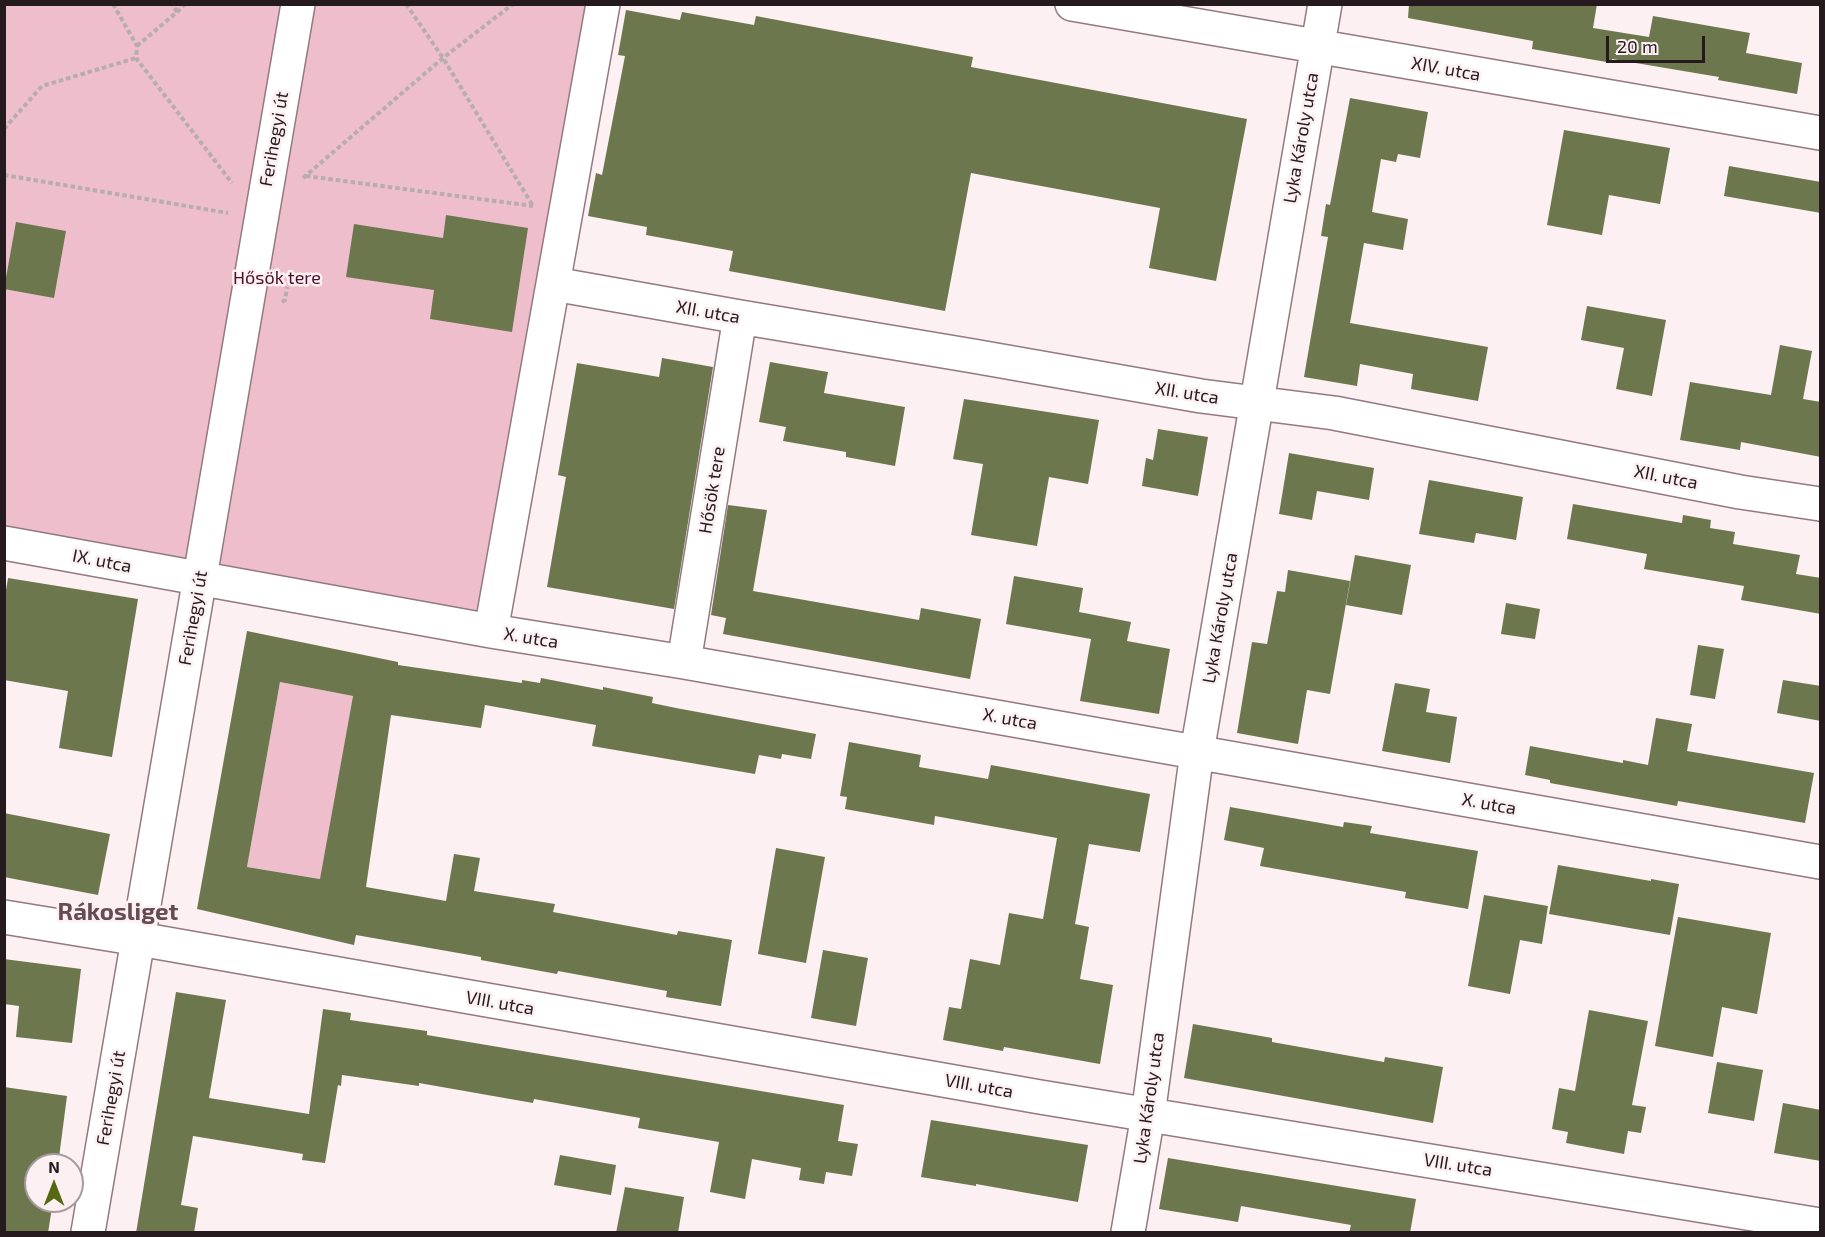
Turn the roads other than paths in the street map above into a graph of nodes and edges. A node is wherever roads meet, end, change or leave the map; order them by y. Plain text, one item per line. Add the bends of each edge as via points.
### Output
1 (298, 4) edge
2 (603, 4) edge
3 (1072, 4) edge
4 (1325, 4) edge
5 (1317, 47) junction
6 (1821, 133) edge
7 (554, 284) junction
8 (740, 317) junction
9 (1257, 403) junction
10 (1821, 504) edge
11 (4, 543) edge
12 (199, 579) junction
13 (491, 632) junction
14 (684, 662) junction
15 (1197, 752) junction
16 (1821, 862) edge
17 (4, 917) edge
18 (139, 939) junction
19 (1148, 1114) junction
20 (1821, 1225) edge
21 (88, 1233) edge
22 (1128, 1233) edge

1 - 12 street, Ferihegyi út
2 - 7 street
3 - 5 street, XIV. utca
4 - 5 street, Lyka Károly utca
5 - 6 street, XIV. utca
5 - 9 street, Lyka Károly utca
7 - 8 street, XII. utca
7 - 13 street
8 - 9 street, XII. utca
8 - 14 street, Hősök tere
9 - 10 street, XII. utca via 1334,413 1740,492
9 - 15 street, Lyka Károly utca
11 - 12 street, IX. utca
12 - 13 street, X. utca
12 - 18 street, Ferihegyi út
13 - 14 street, X. utca
14 - 15 street, X. utca
15 - 16 street, X. utca
15 - 19 street, Lyka Károly utca
17 - 18 street, VIII. utca
18 - 19 street, VIII. utca
18 - 21 street, Ferihegyi út
19 - 20 street, VIII. utca
19 - 22 street, Lyka Károly utca

